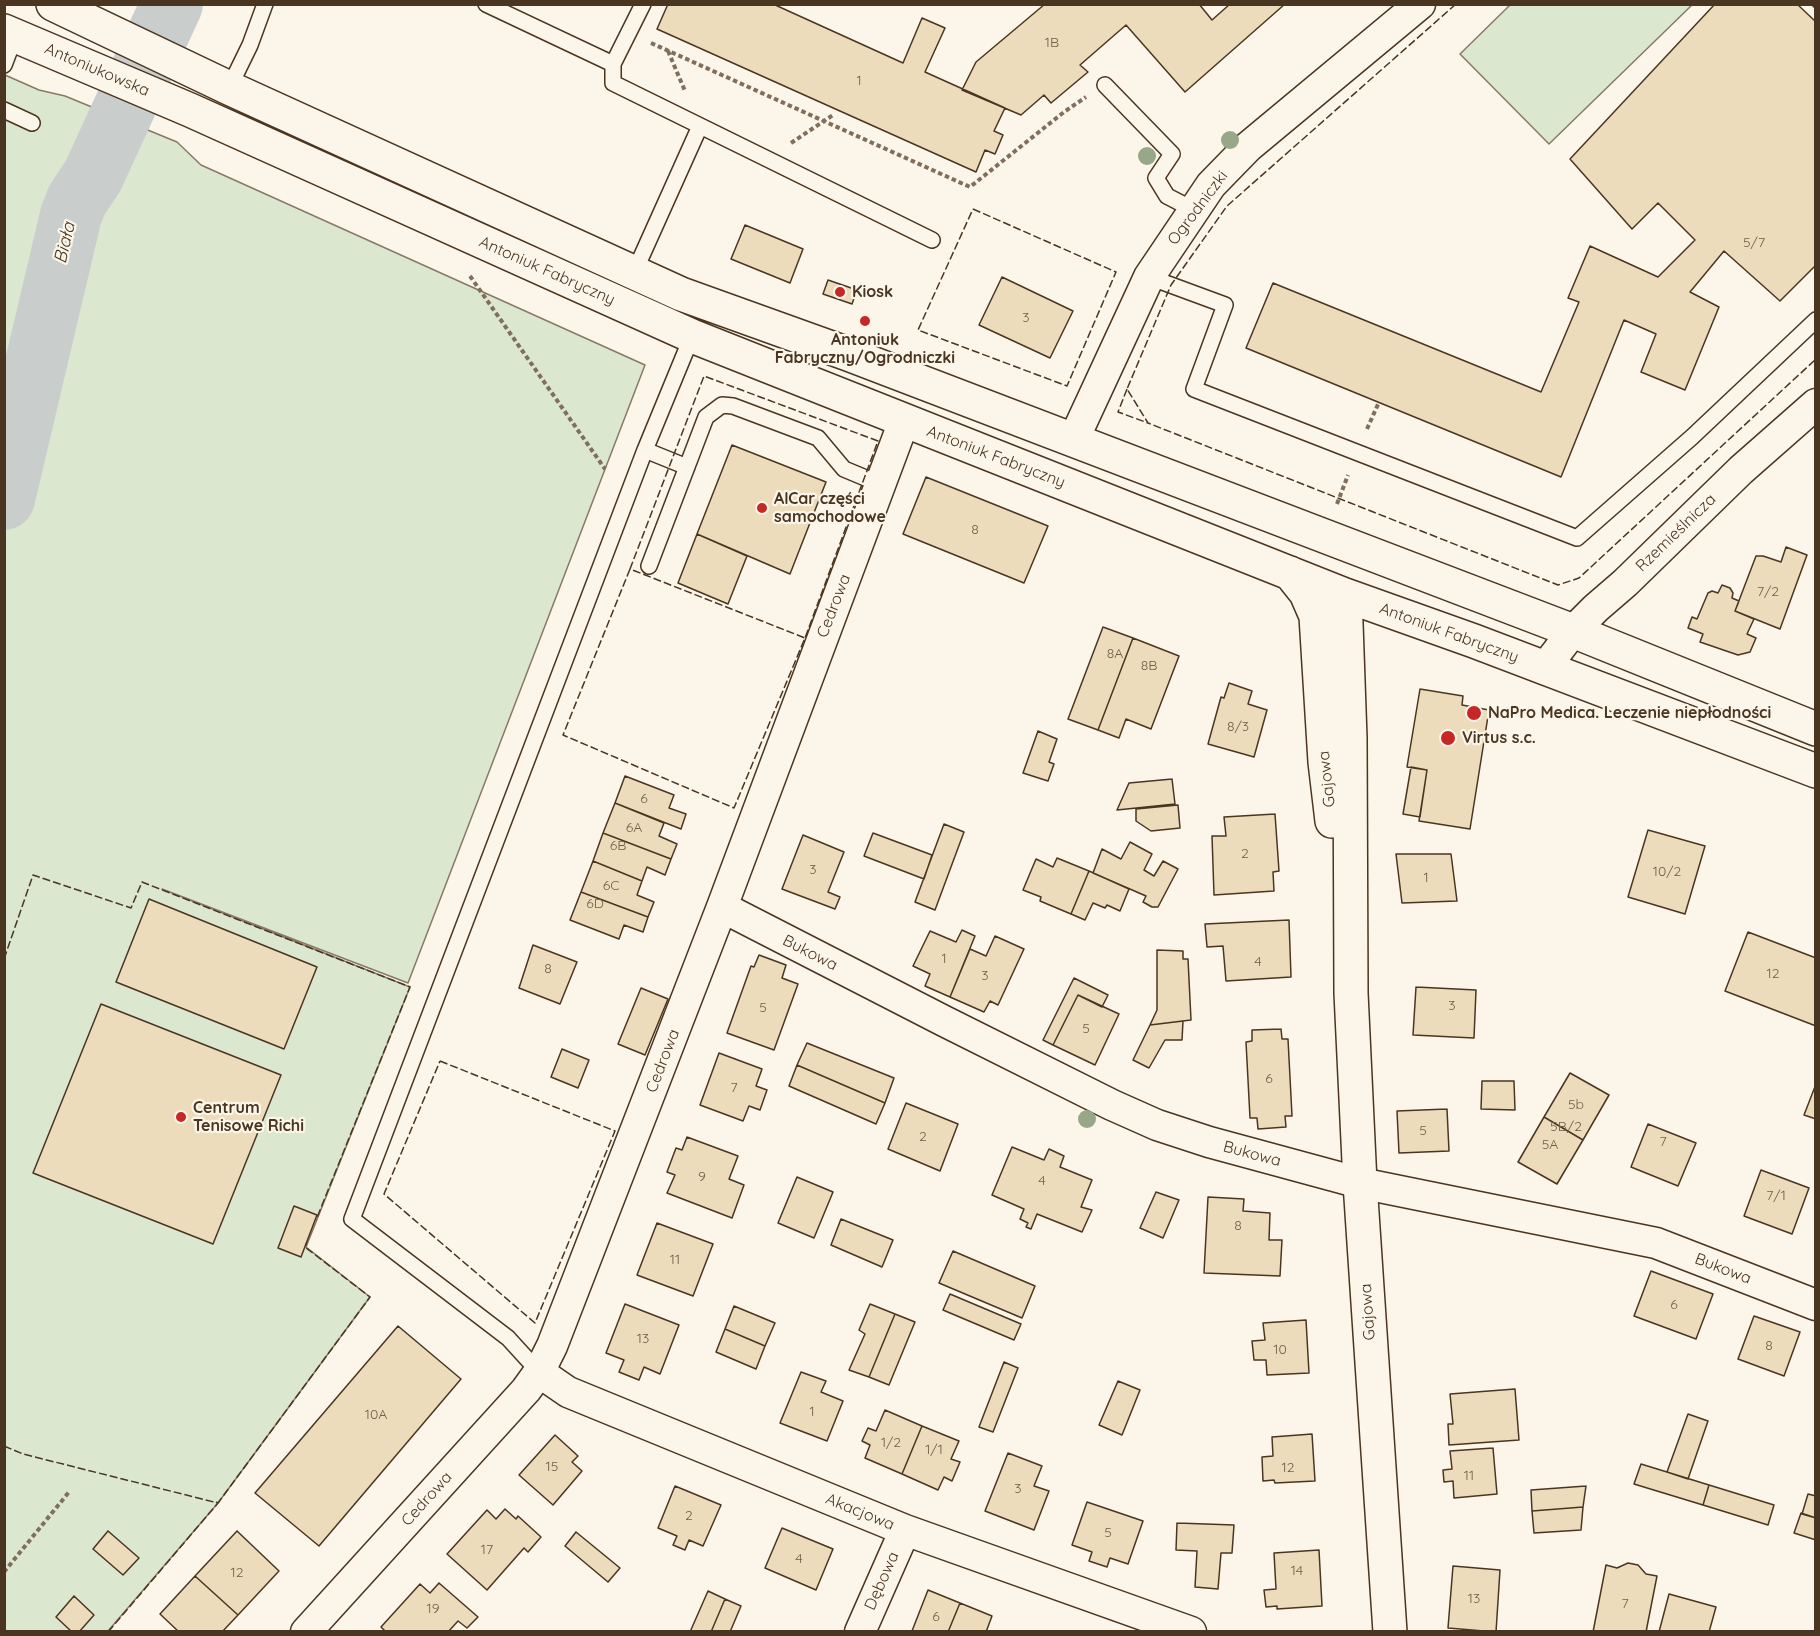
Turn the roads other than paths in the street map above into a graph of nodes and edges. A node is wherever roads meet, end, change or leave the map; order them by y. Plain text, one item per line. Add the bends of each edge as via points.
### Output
1 (53, 4) edge
2 (265, 4) edge
3 (486, 4) edge
4 (643, 4) edge
5 (1420, 4) edge
6 (8, 44) edge
7 (613, 64) junction
8 (217, 82) junction
9 (1105, 85) road end
10 (4, 110) edge
11 (190, 110) joint
12 (32, 123) dead end
13 (700, 126) junction
14 (1194, 210) junction
15 (932, 240) dead end
16 (634, 273) junction
17 (1149, 277) junction
18 (1815, 320) edge
19 (692, 336) junction
20 (1815, 404) edge
21 (904, 421) junction
22 (1073, 441) junction
23 (645, 450) junction
24 (687, 467) junction
25 (880, 484) junction
26 (1284, 521) junction
27 (649, 566) dead end
28 (1290, 573) junction
29 (1345, 595) junction
30 (1573, 631) junction
31 (1544, 669) junction
32 (1726, 693) junction
33 (1815, 729) edge
34 (1713, 732) junction
35 (1815, 771) edge
36 (722, 907) junction
37 (1351, 993) junction
38 (1360, 1183) junction
39 (1815, 1305) edge
40 (539, 1372) junction
41 (904, 1530) junction
42 (306, 1632) edge
43 (860, 1632) edge
44 (1191, 1632) edge
45 (1390, 1632) edge

1 - 8 main road
2 - 8 lane via 250,45
3 - 7 lane
4 - 7 lane
5 - 14 street, Ogrodniczki via 1248,147 1211,185
6 - 11 main road, Antoniukowska via 81,63
7 - 13 lane via 613,83
8 - 16 main road, Antoniuk Fabryczny
9 - 14 lane via 1172,154 1156,178 1167,196
10 - 12 lane
11 - 19 main road, Antoniuk Fabryczny
13 - 15 lane
13 - 16 lane
14 - 17 street, Ogrodniczki
16 - 22 main road, Antoniuk Fabryczny
17 - 18 lane via 1225,305 1194,389 1577,538 1692,437
17 - 22 street, Ogrodniczki
19 - 21 main road, Antoniuk Fabryczny
19 - 23 lane
20 - 30 street, Rzemieślnicza
21 - 25 street, Cedrowa
21 - 28 main road, Antoniuk Fabryczny
22 - 26 main road, Antoniuk Fabryczny
23 - 24 lane
23 - 40 lane via 352,1219 508,1338
24 - 25 lane via 706,417 722,405 818,438 844,469
24 - 27 lane
25 - 36 street, Cedrowa
26 - 29 main road via 1314,550
26 - 30 main road, Antoniuk Fabryczny
28 - 29 main road, Antoniuk Fabryczny
28 - 37 main road, Gajowa via 1306,593 1316,616 1325,762
29 - 31 main road, Antoniuk Fabryczny
29 - 37 main road, Gajowa
30 - 31 street, Rzemieślnicza
30 - 32 main road, Antoniuk Fabryczny
31 - 34 main road, Antoniuk Fabryczny
32 - 33 main road, Antoniuk Fabryczny
32 - 34 main road
34 - 35 main road, Antoniuk Fabryczny
36 - 38 street, Bukowa via 1157,1125
36 - 40 street, Cedrowa via 560,1327
37 - 38 main road, Gajowa
38 - 39 street, Bukowa via 1656,1243
38 - 45 main road, Gajowa
40 - 41 street, Akacjowa via 568,1392
40 - 42 street, Cedrowa
41 - 43 street, Dębowa
41 - 44 street, Akacjowa

